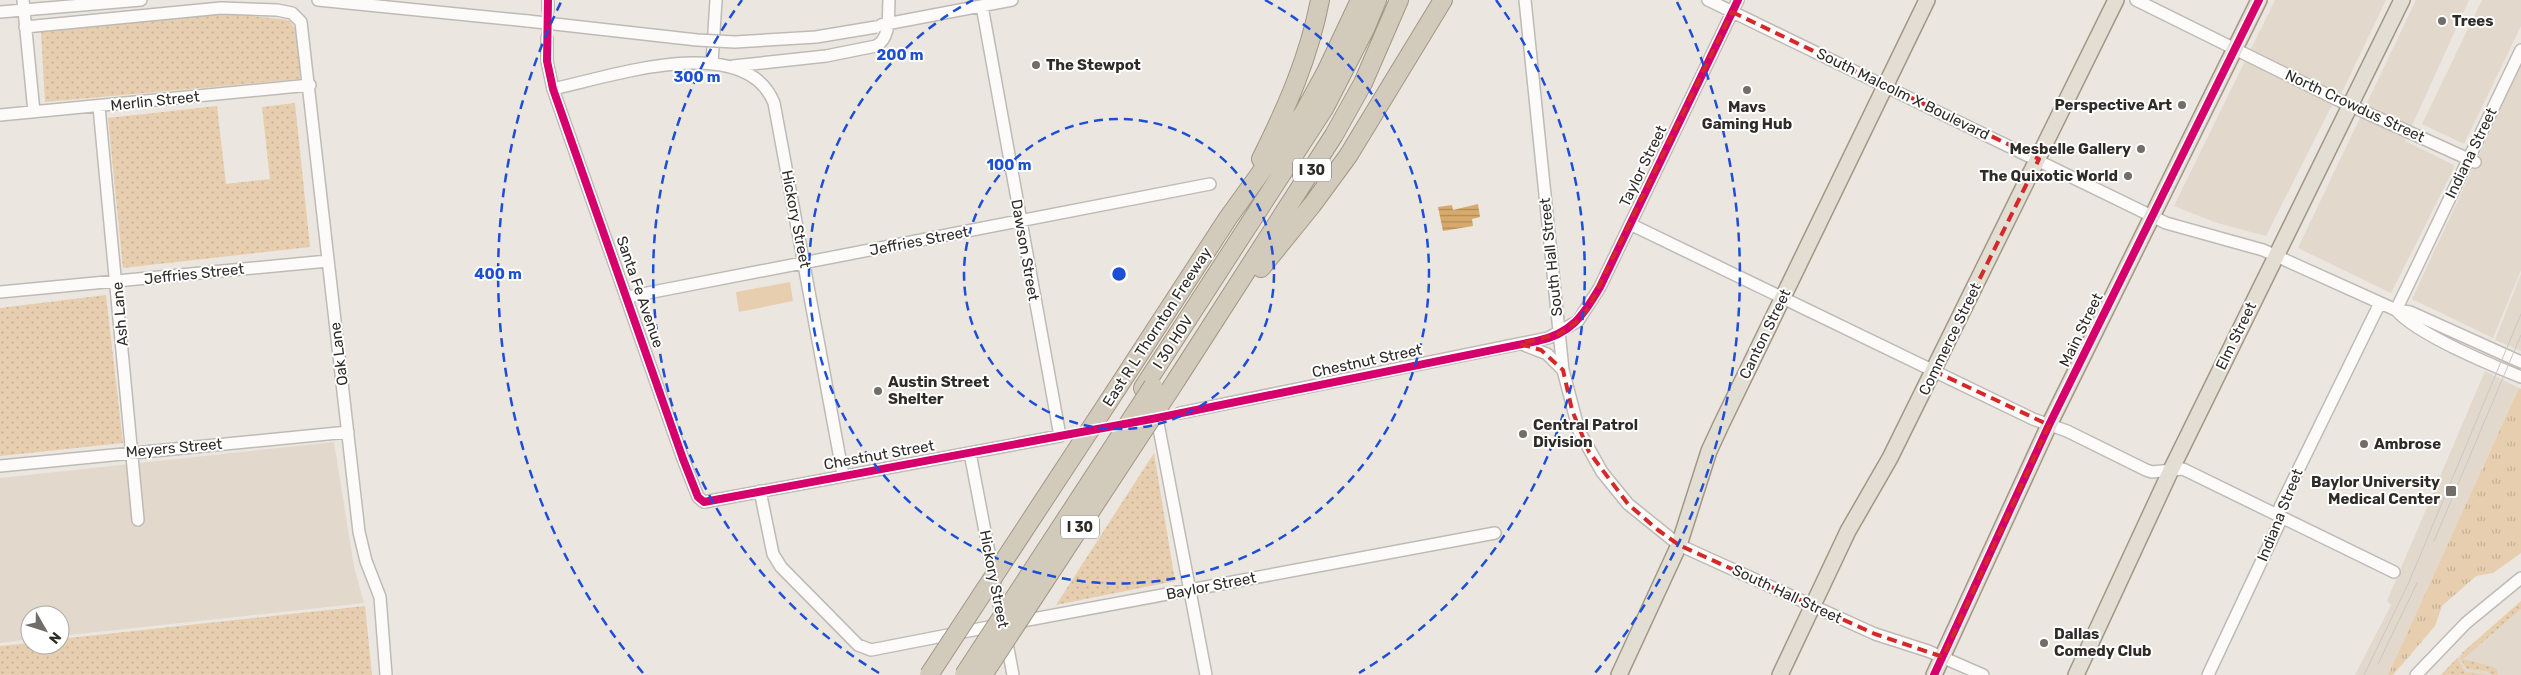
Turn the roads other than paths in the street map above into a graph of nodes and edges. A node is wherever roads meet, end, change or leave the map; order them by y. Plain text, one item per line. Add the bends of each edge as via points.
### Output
1 (141, 0) edge
2 (318, 0) edge
3 (716, 0) edge
4 (889, 0) edge
5 (1012, 0) edge
6 (1320, 0) edge
7 (1360, 0) edge
8 (1376, 0) edge
9 (1384, 0) edge
10 (1398, 0) edge
11 (1443, 0) edge
12 (1526, 0) edge
13 (1708, 0) edge
14 (1738, 0) edge
15 (1927, 0) edge
16 (2116, 0) edge
17 (2136, 0) edge
18 (2259, 0) edge
19 (2402, 0) edge
20 (220, 4) edge
21 (23, 5) edge
22 (982, 6) junction
23 (0, 12) edge
24 (1732, 12) junction
25 (882, 25) junction
26 (25, 27) junction
27 (547, 38) tunnel mouth
28 (2235, 50) junction
29 (2521, 50) edge
30 (712, 63) junction
31 (731, 66) junction
32 (310, 85) junction
33 (1886, 86) junction
34 (553, 89) junction
35 (2352, 105) junction
36 (99, 107) junction
37 (34, 112) junction
38 (0, 116) edge
39 (2039, 159) junction
40 (2472, 160) junction
41 (1210, 184) dead end
42 (2152, 216) junction
43 (1228, 218) junction
44 (1020, 221) junction
45 (1630, 224) junction
46 (2276, 255) junction
47 (328, 260) junction
48 (804, 264) junction
49 (117, 281) junction
50 (0, 292) edge
51 (627, 297) junction
52 (1782, 298) junction
53 (2380, 303) junction
54 (2396, 310) junction
55 (1208, 332) junction
56 (1559, 334) junction
57 (2460, 335) junction
58 (1520, 344) junction
59 (2454, 347) junction
60 (2521, 362) edge
61 (1563, 370) junction
62 (1934, 371) junction
63 (2521, 377) edge
64 (1148, 387) junction
65 (1180, 413) tunnel mouth
66 (1157, 418) dead end
67 (2049, 425) junction
68 (348, 432) junction
69 (1060, 436) joint
70 (133, 452) junction
71 (970, 453) junction
72 (0, 466) edge
73 (2171, 470) junction
74 (843, 474) junction
75 (760, 491) junction
76 (704, 502) joint
77 (2280, 516) junction
78 (138, 520) dead end
79 (1495, 533) dead end
80 (1679, 545) junction
81 (2394, 572) dead end
82 (2521, 578) edge
83 (1190, 590) junction
84 (1812, 606) junction
85 (1003, 624) junction
86 (1943, 657) junction
87 (386, 675) edge
88 (929, 675) edge
89 (954, 675) edge
90 (964, 675) edge
91 (983, 675) edge
92 (1013, 675) edge
93 (1206, 675) edge
94 (1619, 675) edge
95 (1780, 675) edge
96 (1934, 675) edge
97 (1983, 675) edge
98 (2076, 675) edge
99 (2208, 675) edge
100 (2416, 675) edge

1 - 21 street via 44,8
2 - 25 street, bridge via 735,42 816,36
3 - 30 street
4 - 25 street
5 - 22 street
6 - 43 highway via 1305,58 1288,105
7 - 43 highway, East R L Thornton Freeway / I 30 via 1303,114
8 - 64 highway, I 30 HOV via 1365,29 1325,107
9 - 64 highway, I 30 HOV via 1327,118
10 - 55 highway, I 30 via 1363,83 1334,135
11 - 55 highway via 1326,187
12 - 56 street, South Hall Street
13 - 24 street, South Malcolm X Boulevard
14 - 24 street, Taylor Street
15 - 33 main road, Canton Street
16 - 39 main road, Commerce Street
17 - 28 street, North Crowdus Street
18 - 28 main road, Main Street
19 - 35 main road, Elm Street
20 - 26 street
20 - 32 street, Oak Lane via 292,13 301,22
21 - 23 street
21 - 26 street
22 - 25 street
22 - 44 street, Dawson Street
24 - 33 street, South Malcolm X Boulevard
24 - 45 street, Taylor Street
25 - 31 street via 886,36 876,46 826,56
26 - 37 street
27 - 34 street, Santa Fe Avenue via 547,61
28 - 35 street, North Crowdus Street
28 - 42 main road, Main Street
29 - 40 street, Indiana Street
30 - 31 street, Hickory Street
30 - 34 street via 666,65
31 - 48 street, Hickory Street via 759,81 774,103
32 - 36 street, Merlin Street
32 - 47 street, Oak Lane
33 - 39 street, South Malcolm X Boulevard
33 - 52 main road, Canton Street
34 - 51 street, Santa Fe Avenue
35 - 40 street, North Crowdus Street
35 - 46 main road, Elm Street
36 - 37 street, Merlin Street
36 - 49 street, Ash Lane
37 - 38 street, Merlin Street
39 - 42 street, South Malcolm X Boulevard
39 - 62 main road, Commerce Street
40 - 54 street, Indiana Street
41 - 44 street, Jeffries Street
42 - 46 street, South Malcolm X Boulevard
42 - 67 main road, Main Street
43 - 88 highway, East R L Thornton Freeway / I 30, bridge
44 - 48 street, Jeffries Street
44 - 69 street, Dawson Street
45 - 52 street
45 - 56 street, Taylor Street via 1589,307 1578,321
46 - 53 street, South Malcolm X Boulevard
46 - 73 main road, Elm Street
47 - 49 street, Jeffries Street
47 - 68 street, Oak Lane
48 - 51 street, Jeffries Street
48 - 74 street, Hickory Street
49 - 50 street, Jeffries Street
49 - 70 street, Ash Lane
51 - 76 street, Santa Fe Avenue via 683,459 698,496
52 - 62 street
52 - 80 main road, Canton Street via 1709,451
53 - 54 street, South Malcolm X Boulevard
53 - 77 street, Indiana Street via 2282,502
54 - 57 street via 2410,312
54 - 59 street via 2405,321
55 - 91 highway, I 30, bridge
56 - 58 street, Chestnut Street
56 - 61 street, South Hall Street
57 - 59 street
57 - 60 street
58 - 61 street via 1547,354
58 - 65 street, Chestnut Street
59 - 63 street
61 - 80 street, South Hall Street via 1579,431 1602,472 1628,504
62 - 67 street
62 - 84 main road, Commerce Street via 1848,531
64 - 89 highway, I 30 HOV
64 - 90 highway, I 30 HOV, bridge
66 - 83 street
67 - 73 street via 2146,470
67 - 86 main road, Main Street
68 - 70 street, Meyers Street
68 - 87 street, Oak Lane via 359,532 366,562 380,597
69 - 71 street, Chestnut Street
70 - 72 street, Meyers Street
70 - 78 street, Ash Lane
71 - 74 street, Chestnut Street
71 - 85 street, Hickory Street
73 - 77 street via 2183,469
73 - 98 main road, Elm Street
74 - 75 street, Chestnut Street
75 - 76 street, Chestnut Street
75 - 85 street, Baylor Street via 773,554 781,567 858,645 871,650
77 - 81 street
77 - 99 street, Indiana Street
79 - 83 street, Baylor Street
80 - 84 street, South Hall Street
80 - 94 main road, Canton Street
82 - 100 street via 2466,623
83 - 85 street, Baylor Street
83 - 93 street
84 - 86 street, South Hall Street via 1874,634
84 - 95 main road, Commerce Street
85 - 92 street, Hickory Street
86 - 96 main road, Main Street
86 - 97 street, South Hall Street

